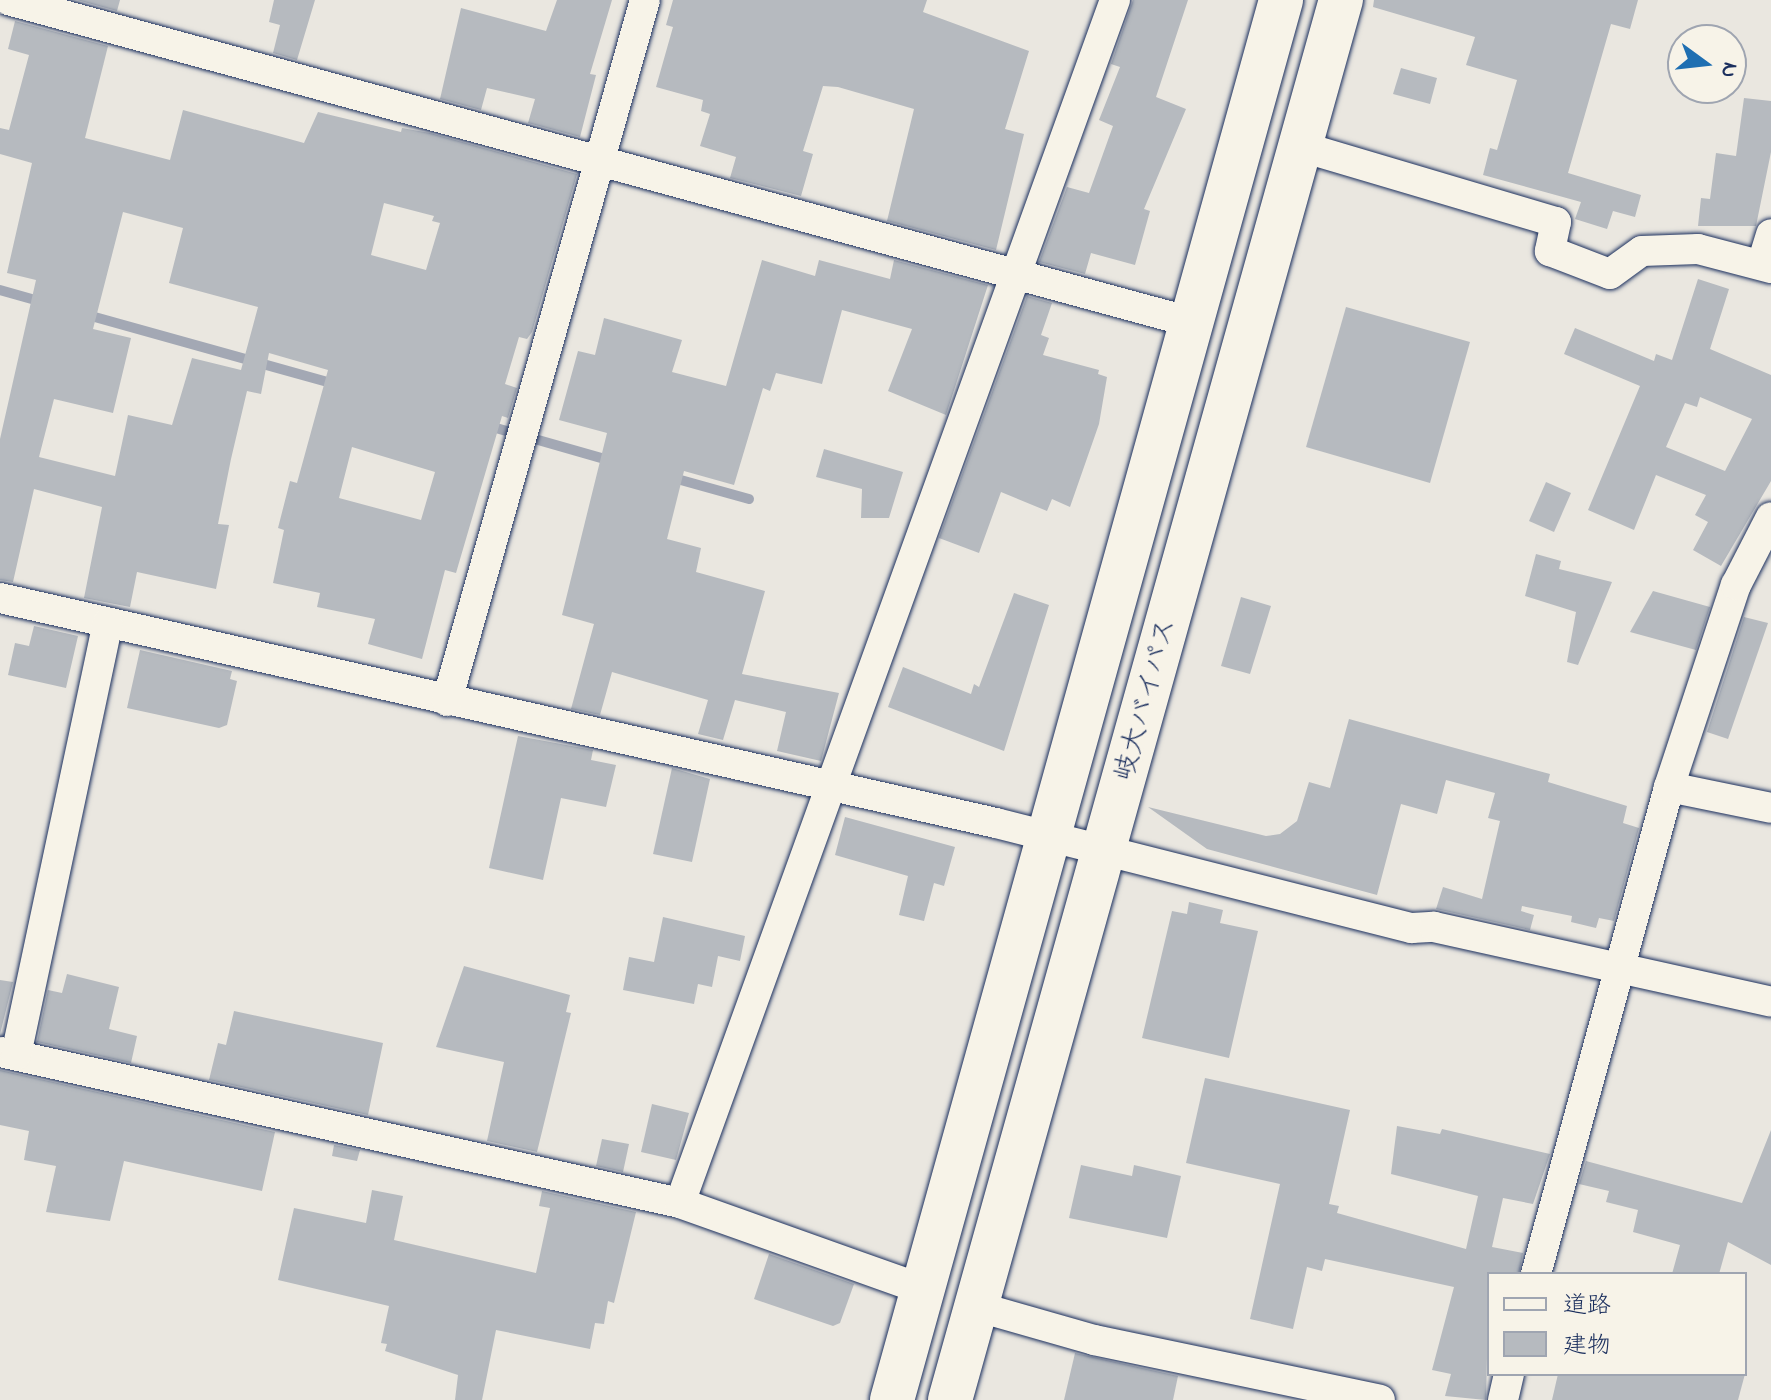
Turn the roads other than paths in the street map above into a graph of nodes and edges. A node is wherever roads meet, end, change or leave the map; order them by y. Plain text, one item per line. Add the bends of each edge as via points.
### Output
1 (8, 0) edge
2 (645, 0) edge
3 (1115, 0) edge
4 (1281, 0) edge
5 (1341, 0) edge
6 (84, 10) edge
7 (1299, 146) junction
8 (601, 163) junction
9 (1771, 234) edge
10 (1766, 266) edge
11 (1017, 276) junction
12 (1191, 322) junction
13 (1771, 517) edge
14 (0, 598) edge
15 (108, 623) junction
16 (447, 701) junction
17 (1669, 787) junction
18 (830, 788) junction
19 (1771, 808) edge
20 (1049, 836) junction
21 (1105, 851) junction
22 (1616, 968) junction
23 (1771, 1002) edge
24 (8, 1054) edge
25 (680, 1203) junction
26 (1537, 1272) edge
27 (922, 1289) junction
28 (975, 1306) junction
29 (1509, 1376) edge
30 (892, 1400) edge
31 (950, 1400) edge
32 (1380, 1400) edge
33 (1503, 1400) edge

1 - 6 street
2 - 8 street
3 - 11 street
4 - 12 highway, 岐大バイパス
5 - 7 highway, 岐大バイパス
6 - 8 street
7 - 10 street via 1556,222 1550,251 1610,274 1642,251 1698,249
7 - 21 highway, 岐大バイパス
8 - 11 street
8 - 16 street
9 - 10 street
11 - 12 street
11 - 18 street
12 - 20 highway, 岐大バイパス
13 - 17 street via 1736,585
14 - 15 street
15 - 16 street
15 - 24 street
16 - 18 street
17 - 19 street
17 - 22 street
18 - 20 street
18 - 25 street
20 - 21 street
20 - 27 highway, 岐大バイパス
21 - 22 street via 1412,928 1434,927
21 - 28 highway, 岐大バイパス
22 - 23 street
22 - 26 street
24 - 25 street
25 - 27 street
27 - 30 highway, 岐大バイパス
28 - 31 highway, 岐大バイパス
28 - 32 street via 1094,1340
29 - 33 street

